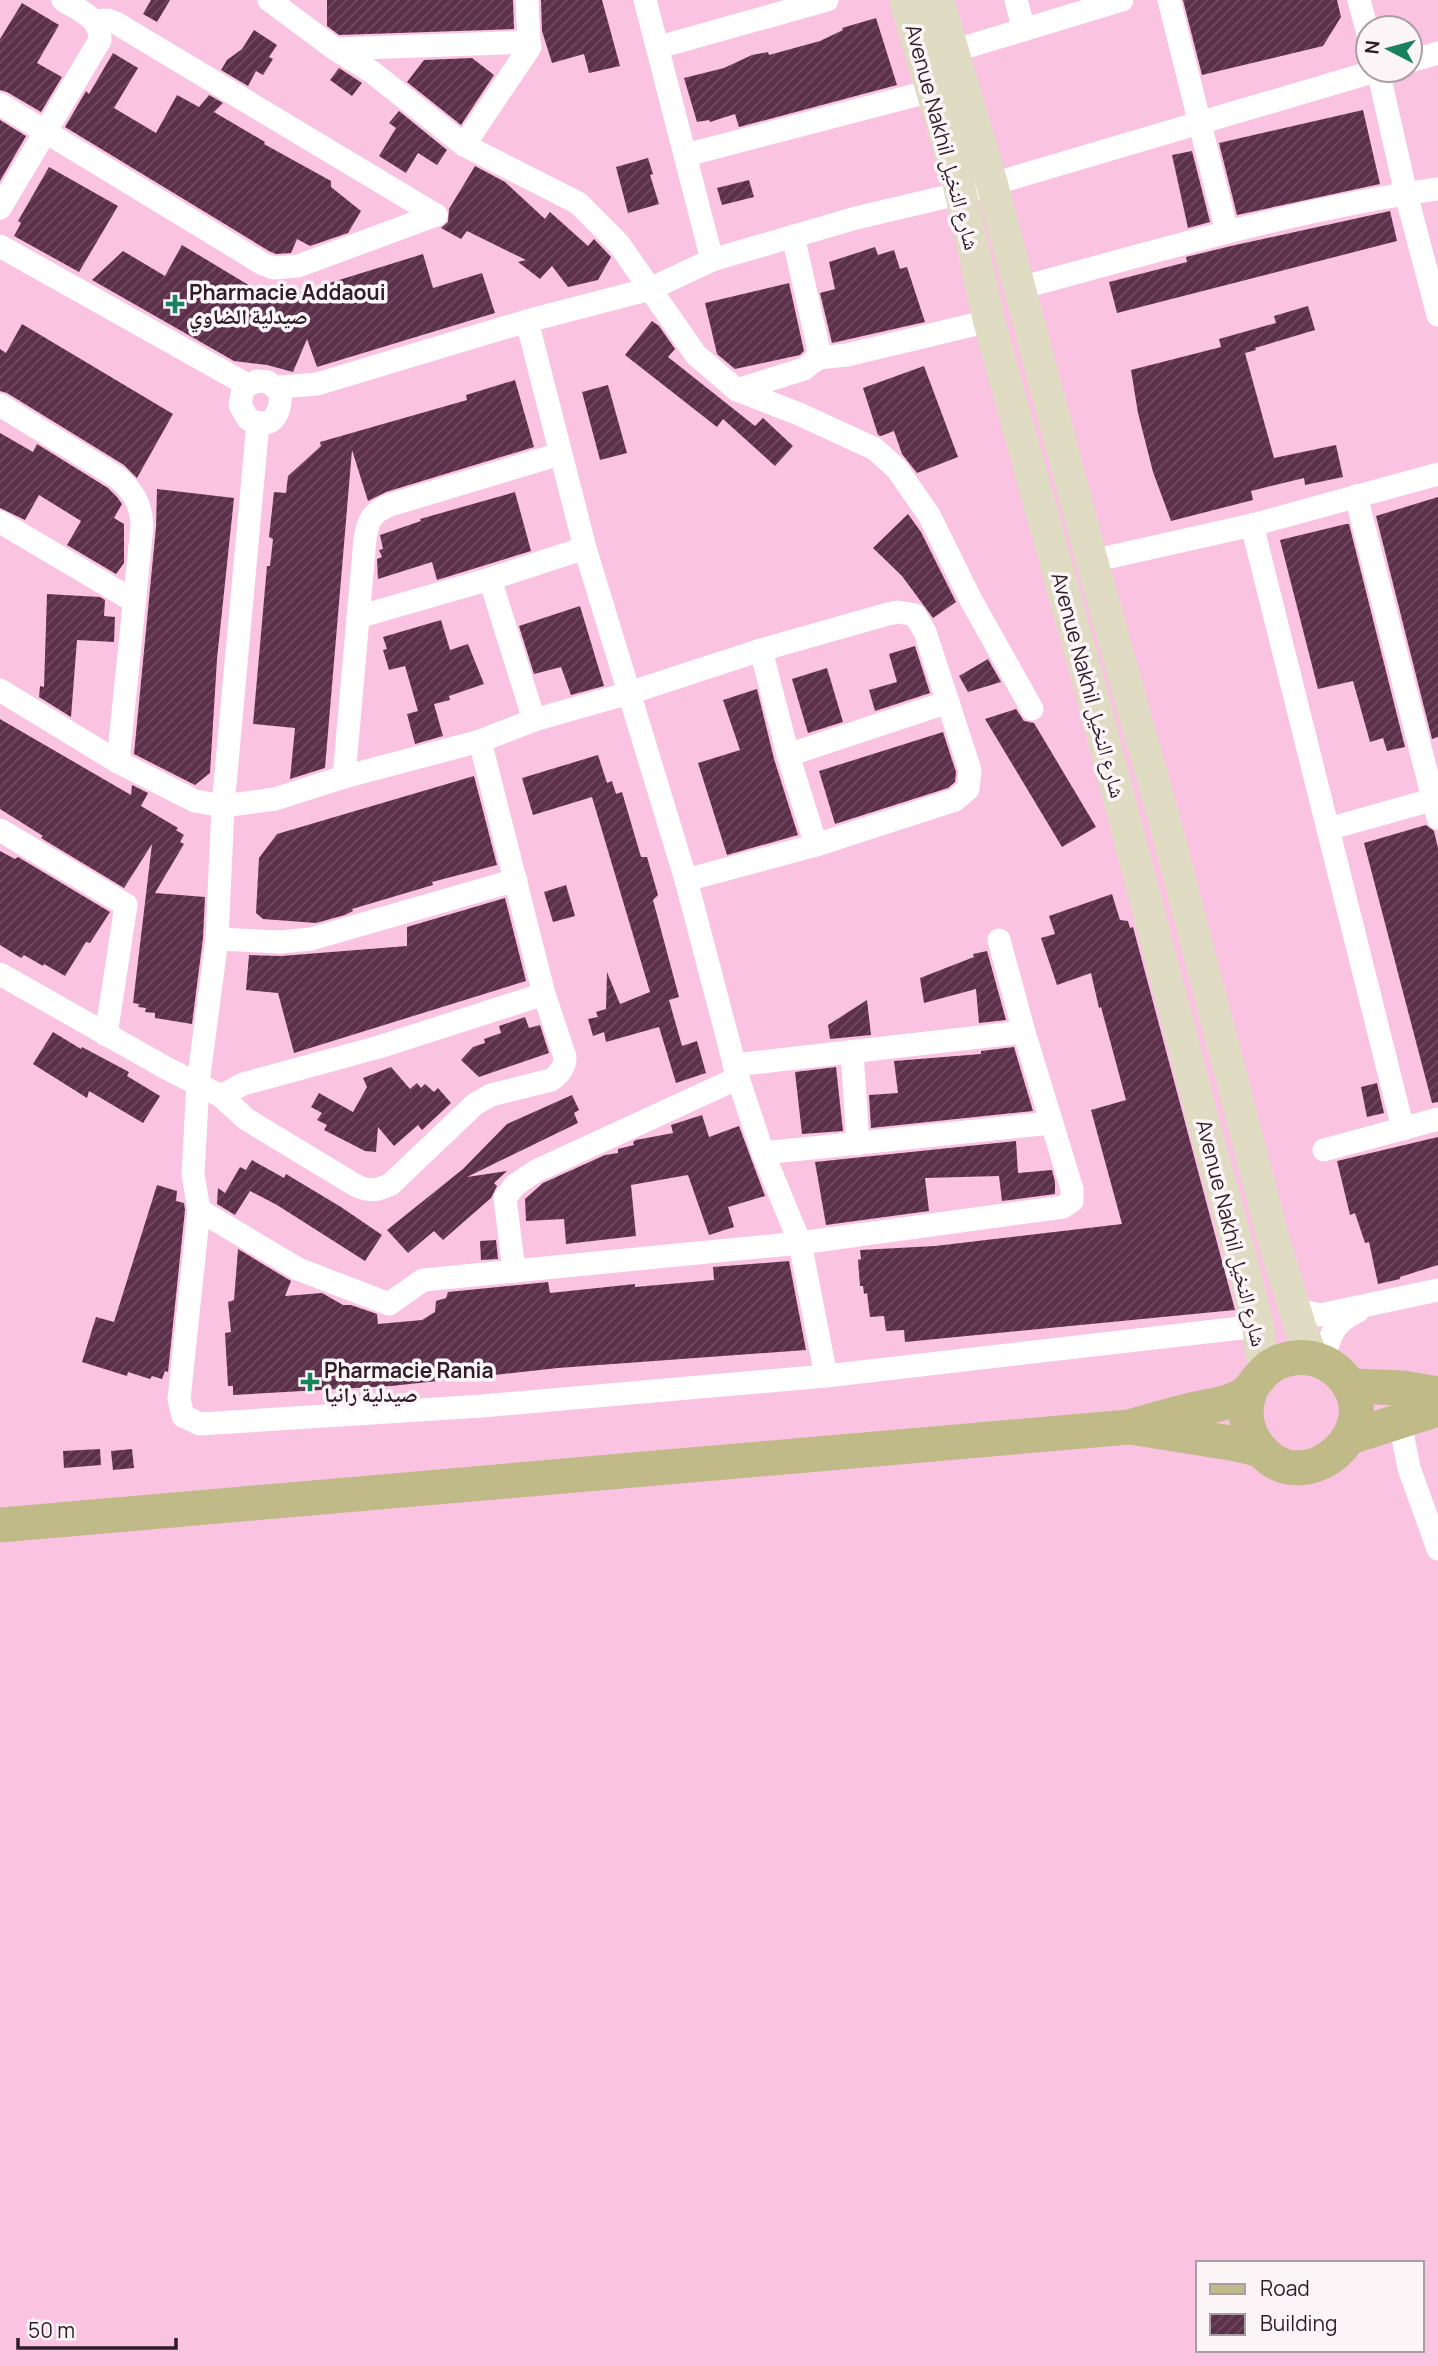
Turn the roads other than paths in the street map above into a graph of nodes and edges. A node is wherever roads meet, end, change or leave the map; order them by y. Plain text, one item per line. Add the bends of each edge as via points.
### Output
1 (63, 0) edge
2 (269, 0) edge
3 (527, 0) edge
4 (645, 0) edge
5 (827, 0) edge
6 (905, 0) edge
7 (938, 0) edge
8 (1016, 0) edge
9 (1122, 0) edge
10 (1169, 0) edge
11 (1089, 5) edge
12 (95, 21) junction
13 (1024, 30) junction
14 (529, 42) junction
15 (659, 47) junction
16 (335, 49) junction
17 (953, 51) junction
18 (1354, 77) edge
19 (1381, 84) edge
20 (931, 91) junction
21 (0, 104) edge
22 (1201, 123) junction
23 (46, 131) junction
24 (464, 145) junction
25 (686, 155) junction
26 (992, 184) junction
27 (1438, 189) edge
28 (961, 193) junction
29 (1406, 194) junction
30 (0, 208) edge
31 (1227, 232) junction
32 (793, 236) junction
33 (0, 246) edge
34 (1430, 256) edge
35 (712, 260) junction
36 (1020, 288) junction
37 (650, 289) junction
38 (1438, 315) edge
39 (527, 321) junction
40 (989, 321) junction
41 (818, 358) junction
42 (244, 383) junction
43 (281, 387) junction
44 (737, 390) junction
45 (0, 405) edge
46 (258, 423) junction
47 (560, 454) junction
48 (1438, 474) edge
49 (1356, 496) junction
50 (0, 522) edge
51 (1252, 525) junction
52 (585, 548) junction
53 (1092, 561) junction
54 (490, 579) junction
55 (134, 601) junction
56 (358, 617) junction
57 (761, 650) junction
58 (0, 690) edge
59 (629, 693) junction
60 (948, 702) junction
61 (1032, 709) dead end
62 (534, 720) junction
63 (480, 741) junction
64 (788, 755) junction
65 (118, 762) junction
66 (344, 777) junction
67 (1437, 805) edge
68 (223, 806) junction
69 (1328, 829) junction
70 (0, 830) edge
71 (816, 845) junction
72 (516, 880) junction
73 (686, 880) junction
74 (217, 939) junction
75 (999, 940) dead end
76 (0, 974) edge
77 (544, 993) junction
78 (1024, 1032) junction
79 (106, 1035) junction
80 (852, 1052) junction
81 (736, 1072) junction
82 (198, 1083) junction
83 (221, 1096) junction
84 (1438, 1119) edge
85 (1051, 1123) junction
86 (1404, 1129) junction
87 (858, 1144) junction
88 (1324, 1150) dead end
89 (763, 1153) junction
90 (199, 1210) junction
91 (800, 1243) junction
92 (514, 1271) junction
93 (1438, 1290) edge
94 (1289, 1293) junction
95 (1367, 1307) junction
96 (1258, 1326) junction
97 (1318, 1361) junction
98 (826, 1376) junction
99 (1257, 1382) junction
100 (1349, 1387) junction
101 (1438, 1394) edge
102 (1438, 1409) edge
103 (1400, 1422) junction
104 (1129, 1427) junction
105 (1350, 1437) junction
106 (1261, 1450) junction
107 (0, 1525) edge
108 (1438, 1549) edge

1 - 12 street
2 - 16 street
3 - 14 street
4 - 15 street
5 - 15 street
6 - 20 street, Avenue Nakhil شارع النخيل
7 - 17 street, Avenue Nakhil شارع النخيل
8 - 13 street
9 - 11 street
10 - 22 street
11 - 13 street
12 - 23 street via 101,33 97,48
12 - 23 street via 116,23 436,215 298,266 274,268
13 - 17 street
14 - 16 street
14 - 24 street via 530,47
15 - 25 street
16 - 24 street via 372,72
17 - 26 street, Avenue Nakhil شارع النخيل
18 - 22 street
19 - 29 street
20 - 25 street
20 - 28 street, Avenue Nakhil شارع النخيل
21 - 23 street
22 - 26 street
22 - 31 street
23 - 30 street
24 - 37 street via 578,204 620,243
25 - 35 street
26 - 28 street
26 - 36 street, Avenue Nakhil شارع النخيل
27 - 29 street
28 - 32 street
28 - 40 street, Avenue Nakhil شارع النخيل
29 - 31 street
29 - 34 street
31 - 36 street
32 - 35 street
32 - 41 street
33 - 42 street
34 - 38 street
35 - 37 street
36 - 53 street, Avenue Nakhil شارع النخيل
37 - 39 street
37 - 44 street via 696,355
39 - 43 street via 317,384
39 - 47 street
40 - 41 street
40 - 96 street, Avenue Nakhil شارع النخيل
41 - 44 street via 804,369
42 - 43 street via 263,381
42 - 46 street via 241,411
43 - 46 street via 277,415
44 - 61 street via 875,449 897,469 929,515
45 - 55 street via 131,489 139,501 142,526
46 - 68 street
47 - 52 street
47 - 56 street via 377,510 367,528
48 - 49 street
49 - 51 street
49 - 67 street
50 - 55 street
51 - 53 street
51 - 69 street
52 - 54 street
52 - 59 street
53 - 94 street, Avenue Nakhil شارع النخيل
54 - 56 street
54 - 62 street
55 - 65 street
56 - 66 street
57 - 59 street
57 - 60 street via 888,614 915,615
57 - 64 street
58 - 65 street
59 - 62 street
59 - 73 street
60 - 64 street
60 - 71 street via 970,770 968,789 954,800
62 - 63 street
63 - 66 street
63 - 72 street
64 - 71 street
65 - 68 street via 195,801
66 - 68 street via 275,799
67 - 69 street
68 - 74 street
69 - 86 street
70 - 79 street via 126,905
71 - 73 street
72 - 74 street via 312,939
72 - 77 street
73 - 81 street
74 - 82 street
75 - 78 street
76 - 79 street
77 - 83 street via 379,1047 243,1084
77 - 83 street via 565,1056 557,1076 475,1104 391,1184 380,1189 369,1191 355,1185 246,1119
78 - 80 street
78 - 85 street
79 - 82 street
80 - 81 street
80 - 87 street
81 - 89 street
81 - 92 street via 515,1185 505,1198
82 - 83 street
82 - 90 street via 192,1174
84 - 86 street
85 - 87 street
85 - 91 street via 1072,1189 1072,1201 1063,1207
86 - 88 street
87 - 89 street
89 - 91 street
90 - 92 street via 298,1269 389,1304 423,1280
90 - 98 street via 179,1409 200,1424 482,1406
91 - 92 street
91 - 98 street
93 - 95 street
94 - 95 street via 1302,1311 1311,1314
94 - 97 street, Avenue Nakhil شارع النخيل
95 - 97 street via 1338,1324
96 - 98 street
96 - 99 street, Avenue Nakhil شارع النخيل
97 - 99 main road via 1287,1359
97 - 100 main road via 1338,1372
99 - 104 main road via 1231,1401
99 - 106 main road via 1247,1403 1247,1422
100 - 101 main road
100 - 105 main road via 1356,1415
102 - 103 main road
103 - 105 main road
103 - 108 street via 1409,1468
104 - 106 main road
104 - 107 main road
105 - 106 main road via 1330,1459 1309,1467 1286,1466

